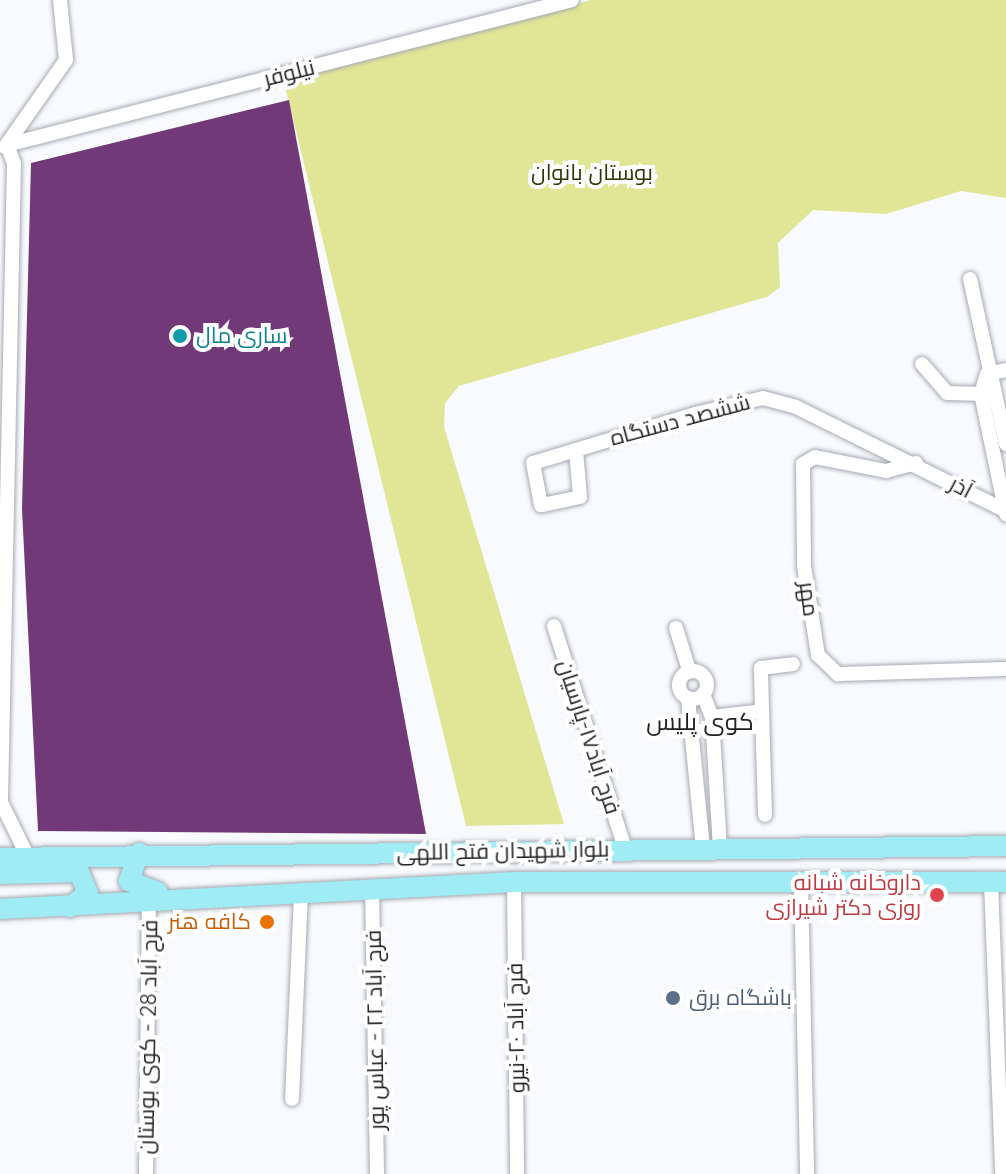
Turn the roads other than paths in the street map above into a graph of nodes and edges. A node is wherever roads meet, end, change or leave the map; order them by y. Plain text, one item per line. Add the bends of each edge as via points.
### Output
1 (60, 0) edge
2 (572, 0) edge
3 (4, 149) edge
4 (970, 279) dead end
5 (922, 364) dead end
6 (1006, 370) edge
7 (987, 374) junction
8 (988, 394) junction
9 (1006, 444) edge
10 (576, 450) junction
11 (916, 463) junction
12 (3, 470) edge
13 (1006, 513) edge
14 (554, 626) dead end
15 (676, 628) dead end
16 (793, 664) dead end
17 (1006, 669) edge
18 (689, 670) junction
19 (695, 696) junction
20 (762, 711) junction
21 (712, 717) junction
22 (765, 815) dead end
23 (1006, 846) edge
24 (711, 848) junction
25 (625, 849) junction
26 (139, 853) junction
27 (28, 857) junction
28 (0, 858) edge
29 (0, 874) edge
30 (514, 882) junction
31 (801, 882) junction
32 (998, 882) edge
33 (372, 887) junction
34 (301, 891) junction
35 (249, 894) junction
36 (149, 900) junction
37 (70, 907) junction
38 (0, 909) edge
39 (292, 1099) dead end
40 (146, 1174) edge
41 (377, 1174) edge
42 (517, 1174) edge
43 (807, 1174) edge
44 (1002, 1174) edge

1 - 3 street via 66,60
2 - 3 street, نیلوفر
3 - 12 street via 14,163
4 - 7 street
5 - 8 street via 947,393
6 - 7 street
7 - 8 street
8 - 9 street
8 - 13 street
10 - 10 street, ششصد دستگاه via 580,497 541,505 531,465
10 - 11 street, ششصد دستگاه via 763,398
11 - 13 street, آذر
11 - 17 street, مهر via 886,471 815,457 803,464 804,566 818,655 838,674
12 - 27 street via 1,802
14 - 25 street, فرح آباد۱۷-پارسیان
15 - 18 street
16 - 20 street via 761,668
18 - 19 street via 679,688
18 - 19 street via 708,683
19 - 21 street
19 - 24 street
20 - 21 street
20 - 22 street
21 - 24 street
23 - 24 main road, بلوار شهیدان فتح اللهی
24 - 25 main road, بلوار شهیدان فتح اللهی
25 - 26 main road, بلوار شهیدان فتح اللهی
26 - 27 main road, بلوار شهیدان فتح اللهی
26 - 35 main road via 129,881 144,893
27 - 28 main road, بلوار شهیدان فتح اللهی
29 - 37 main road via 79,872 88,893
30 - 31 main road, بلوار شهیدان فتح اللهی
30 - 33 main road, بلوار شهیدان فتح اللهی
30 - 42 street, فرح آباد ۲۰-نیرو
31 - 32 main road, بلوار شهیدان فتح اللهی
31 - 43 street
32 - 44 street
33 - 34 main road, بلوار شهیدان فتح اللهی
33 - 41 street, فرح آباد ۲۲ - عباس پور
34 - 35 main road, بلوار شهیدان فتح اللهی
34 - 39 street
35 - 36 main road, بلوار شهیدان فتح اللهی
36 - 37 main road, بلوار شهیدان فتح اللهی
36 - 40 street, فرح آباد 28 - کوی بوستان
37 - 38 main road, بلوار شهیدان فتح اللهی

